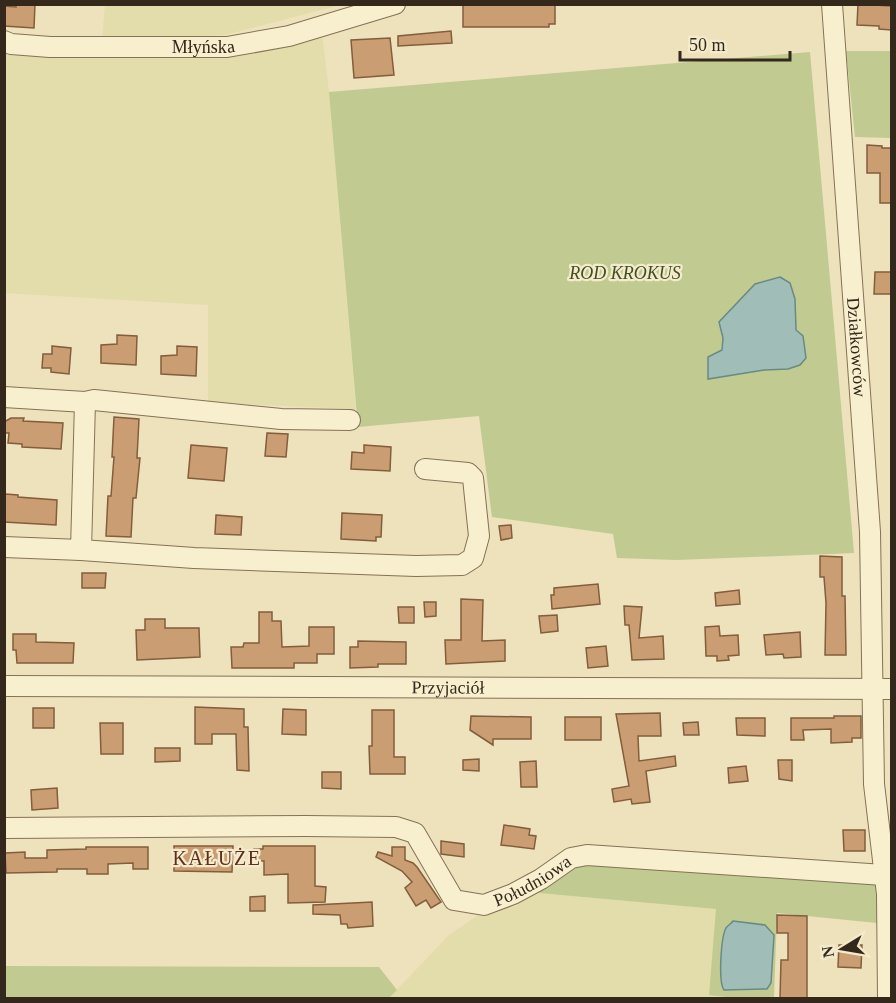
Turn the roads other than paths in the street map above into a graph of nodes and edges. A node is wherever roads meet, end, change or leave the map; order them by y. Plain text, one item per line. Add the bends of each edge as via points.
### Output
1 (395, 4) edge
2 (832, 4) edge
3 (4, 41) edge
4 (4, 397) edge
5 (85, 402) junction
6 (350, 420) dead end
7 (425, 469) dead end
8 (4, 546) edge
9 (81, 550) junction
10 (4, 686) edge
11 (882, 689) edge
12 (4, 828) edge
13 (884, 875) junction
14 (888, 999) edge

1 - 3 street, Młyńska via 289,36 227,47 50,47
2 - 11 street, Działkowców
4 - 5 street
5 - 6 street via 282,419
5 - 9 street
7 - 9 street via 468,473 474,478 479,536 473,558 462,565 194,558
8 - 9 street
10 - 11 street, Przyjaciół
11 - 13 street, Działkowców via 874,784
12 - 13 street, Południowa via 396,827 415,833 454,900 484,904 513,894 571,858 587,855
13 - 14 street, Działkowców

